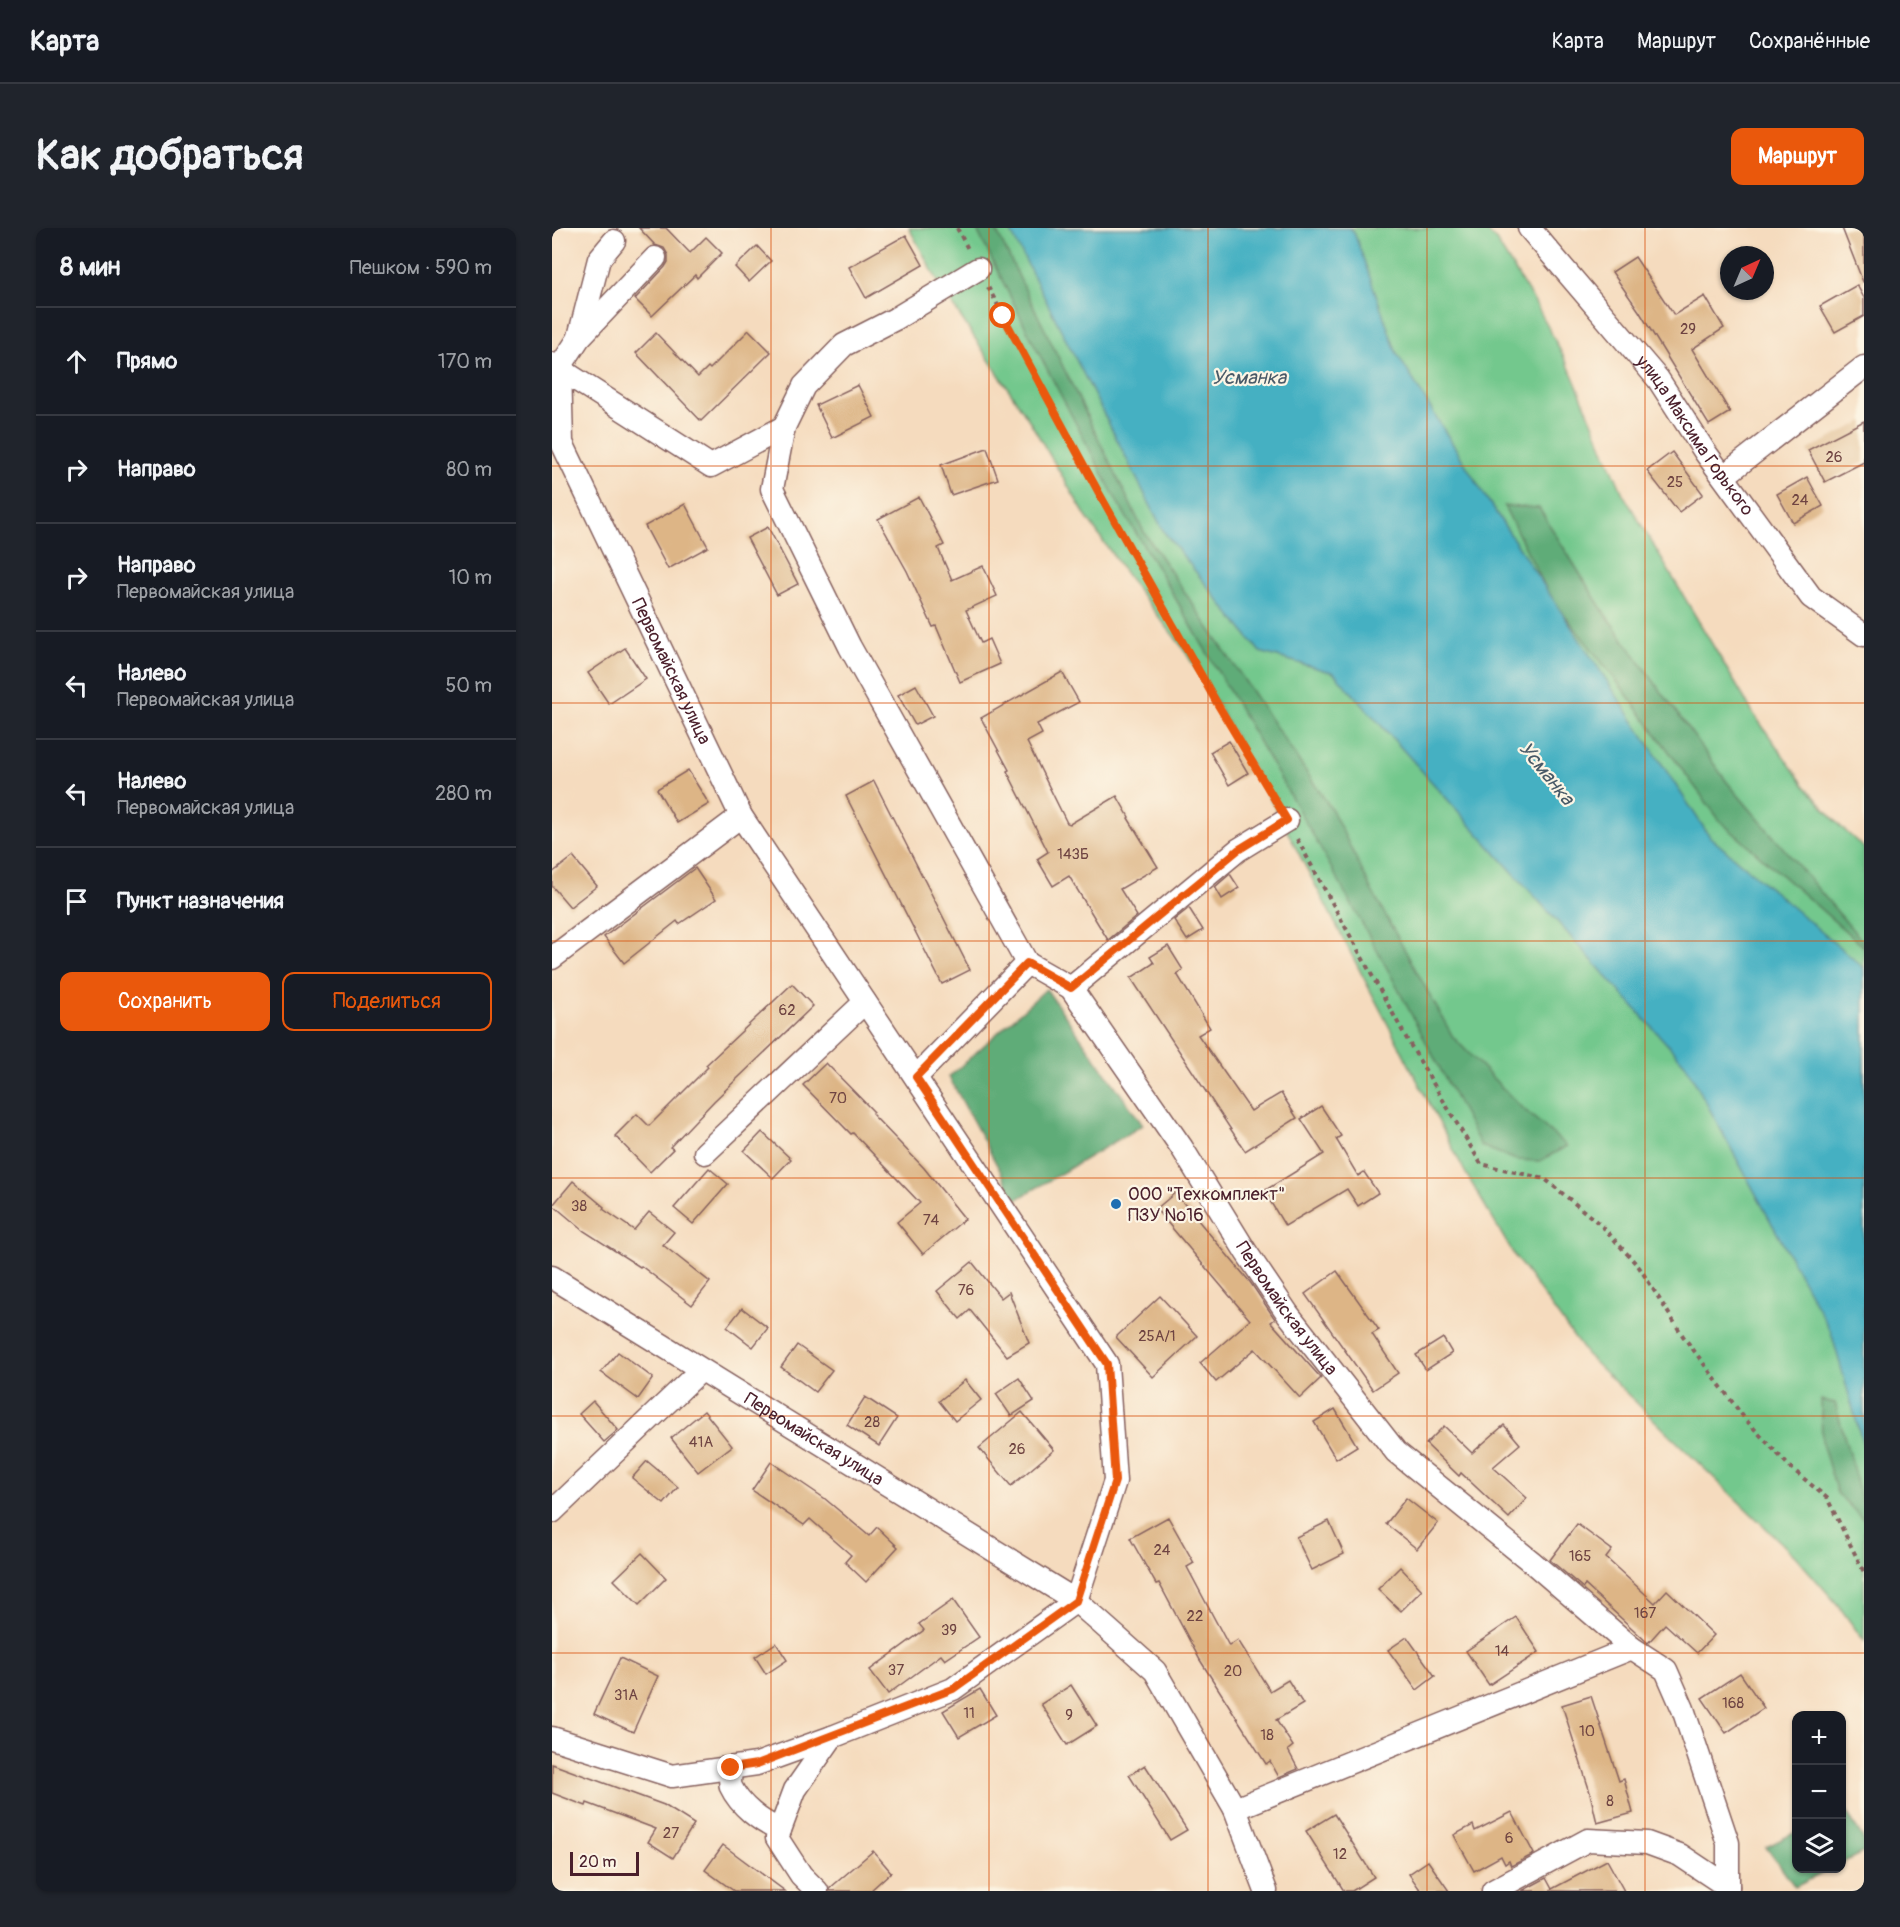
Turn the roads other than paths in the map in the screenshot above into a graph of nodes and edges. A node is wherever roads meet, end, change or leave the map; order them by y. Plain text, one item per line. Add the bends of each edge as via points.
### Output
1 (1529, 228) edge
2 (614, 241) dead end
3 (655, 258) dead end
4 (978, 269) road end
5 (579, 338) junction
6 (556, 366) edge
7 (1864, 367) edge
8 (784, 427) junction
9 (1724, 476) junction
10 (1864, 635) edge
11 (741, 816) junction
12 (1287, 820) road end
13 (552, 958) edge
14 (1027, 963) junction
15 (1071, 988) junction
16 (865, 1002) junction
17 (916, 1077) junction
18 (705, 1153) dead end
19 (552, 1277) edge
20 (701, 1370) junction
21 (552, 1512) edge
22 (1076, 1601) junction
23 (1632, 1648) junction
24 (832, 1737) junction
25 (552, 1738) edge
26 (731, 1768) junction
27 (1235, 1809) junction
28 (780, 1830) junction
29 (1727, 1889) edge
30 (817, 1891) edge
31 (1266, 1891) edge
32 (1493, 1891) edge

1 - 9 street, улица Максима Горького via 1658,378
2 - 5 street via 599,259
3 - 5 street
4 - 8 street via 896,319 844,345 804,386
5 - 6 street
6 - 8 street via 711,466
6 - 11 street, Первомайская улица via 562,443
7 - 9 street
8 - 14 street via 772,489 850,648
9 - 10 street, улица Максима Горького via 1811,597
11 - 13 street
11 - 16 street, Первомайская улица
12 - 15 street via 1238,850
14 - 15 street, Первомайская улица
14 - 17 street
15 - 23 street, Первомайская улица via 1182,1148 1288,1314 1396,1452
16 - 17 street, Первомайская улица
16 - 18 street
17 - 22 street, Первомайская улица via 1107,1364 1115,1481
19 - 20 street, Первомайская улица
20 - 21 street
20 - 22 street, Первомайская улица
22 - 24 street via 953,1689
22 - 27 street, Первомайская улица via 1155,1671
23 - 27 street
23 - 29 street, Первомайская улица via 1666,1670 1683,1709 1728,1843
24 - 26 street via 757,1764
24 - 28 street via 795,1790
25 - 26 street via 672,1776
26 - 28 street via 730,1785 744,1805 767,1825
27 - 31 street, Первомайская улица
28 - 30 street via 777,1838 801,1875
29 - 32 street via 1680,1855 1647,1843 1588,1840

